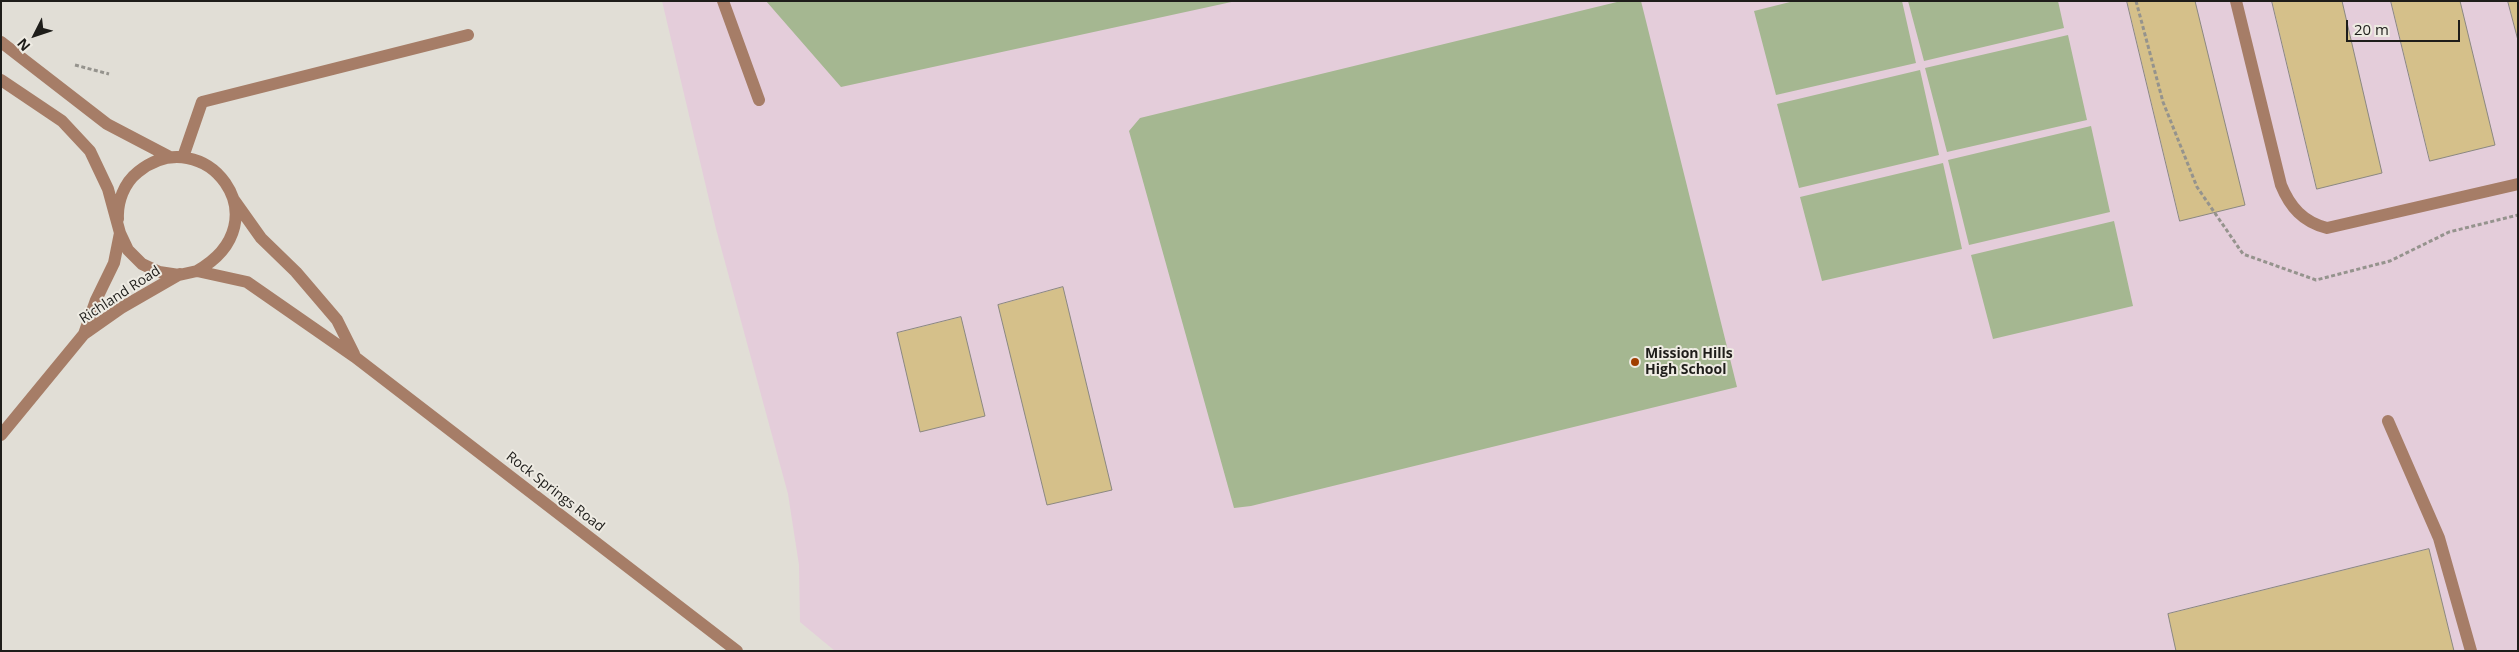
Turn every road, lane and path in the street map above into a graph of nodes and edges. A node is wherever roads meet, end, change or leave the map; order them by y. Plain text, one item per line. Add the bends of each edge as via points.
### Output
1 (723, 1) edge
2 (2236, 1) edge
3 (468, 35) dead end
4 (1, 42) edge
5 (1, 80) edge
6 (759, 100) dead end
7 (177, 157) junction
8 (2518, 184) edge
9 (234, 199) junction
10 (120, 228) junction
11 (197, 271) junction
12 (180, 274) junction
13 (84, 334) junction
14 (356, 357) junction
15 (2388, 421) dead end
16 (1, 435) edge
17 (737, 651) edge
18 (2471, 651) edge

1 - 6 street
2 - 8 street via 2280,185 2287,201 2314,225 2327,228
3 - 7 street via 202,102
4 - 7 street via 107,124
5 - 10 street, Rock Springs Road via 62,121 90,151 108,190
7 - 9 street via 202,163 218,174
7 - 10 street via 148,164 127,184 122,195
9 - 11 street via 234,229 227,247 214,262
9 - 14 street, Rock Springs Road via 261,238 296,272 337,320
10 - 12 street, Rock Springs Road via 128,250 142,264 159,272
10 - 13 street, Rock Springs Road via 114,264
11 - 12 street, Rock Springs Road
11 - 14 street, Rock Springs Road via 247,282
12 - 13 street, Richland Road
13 - 16 street, Richland Road
14 - 17 street, Rock Springs Road
15 - 18 street via 2438,538

